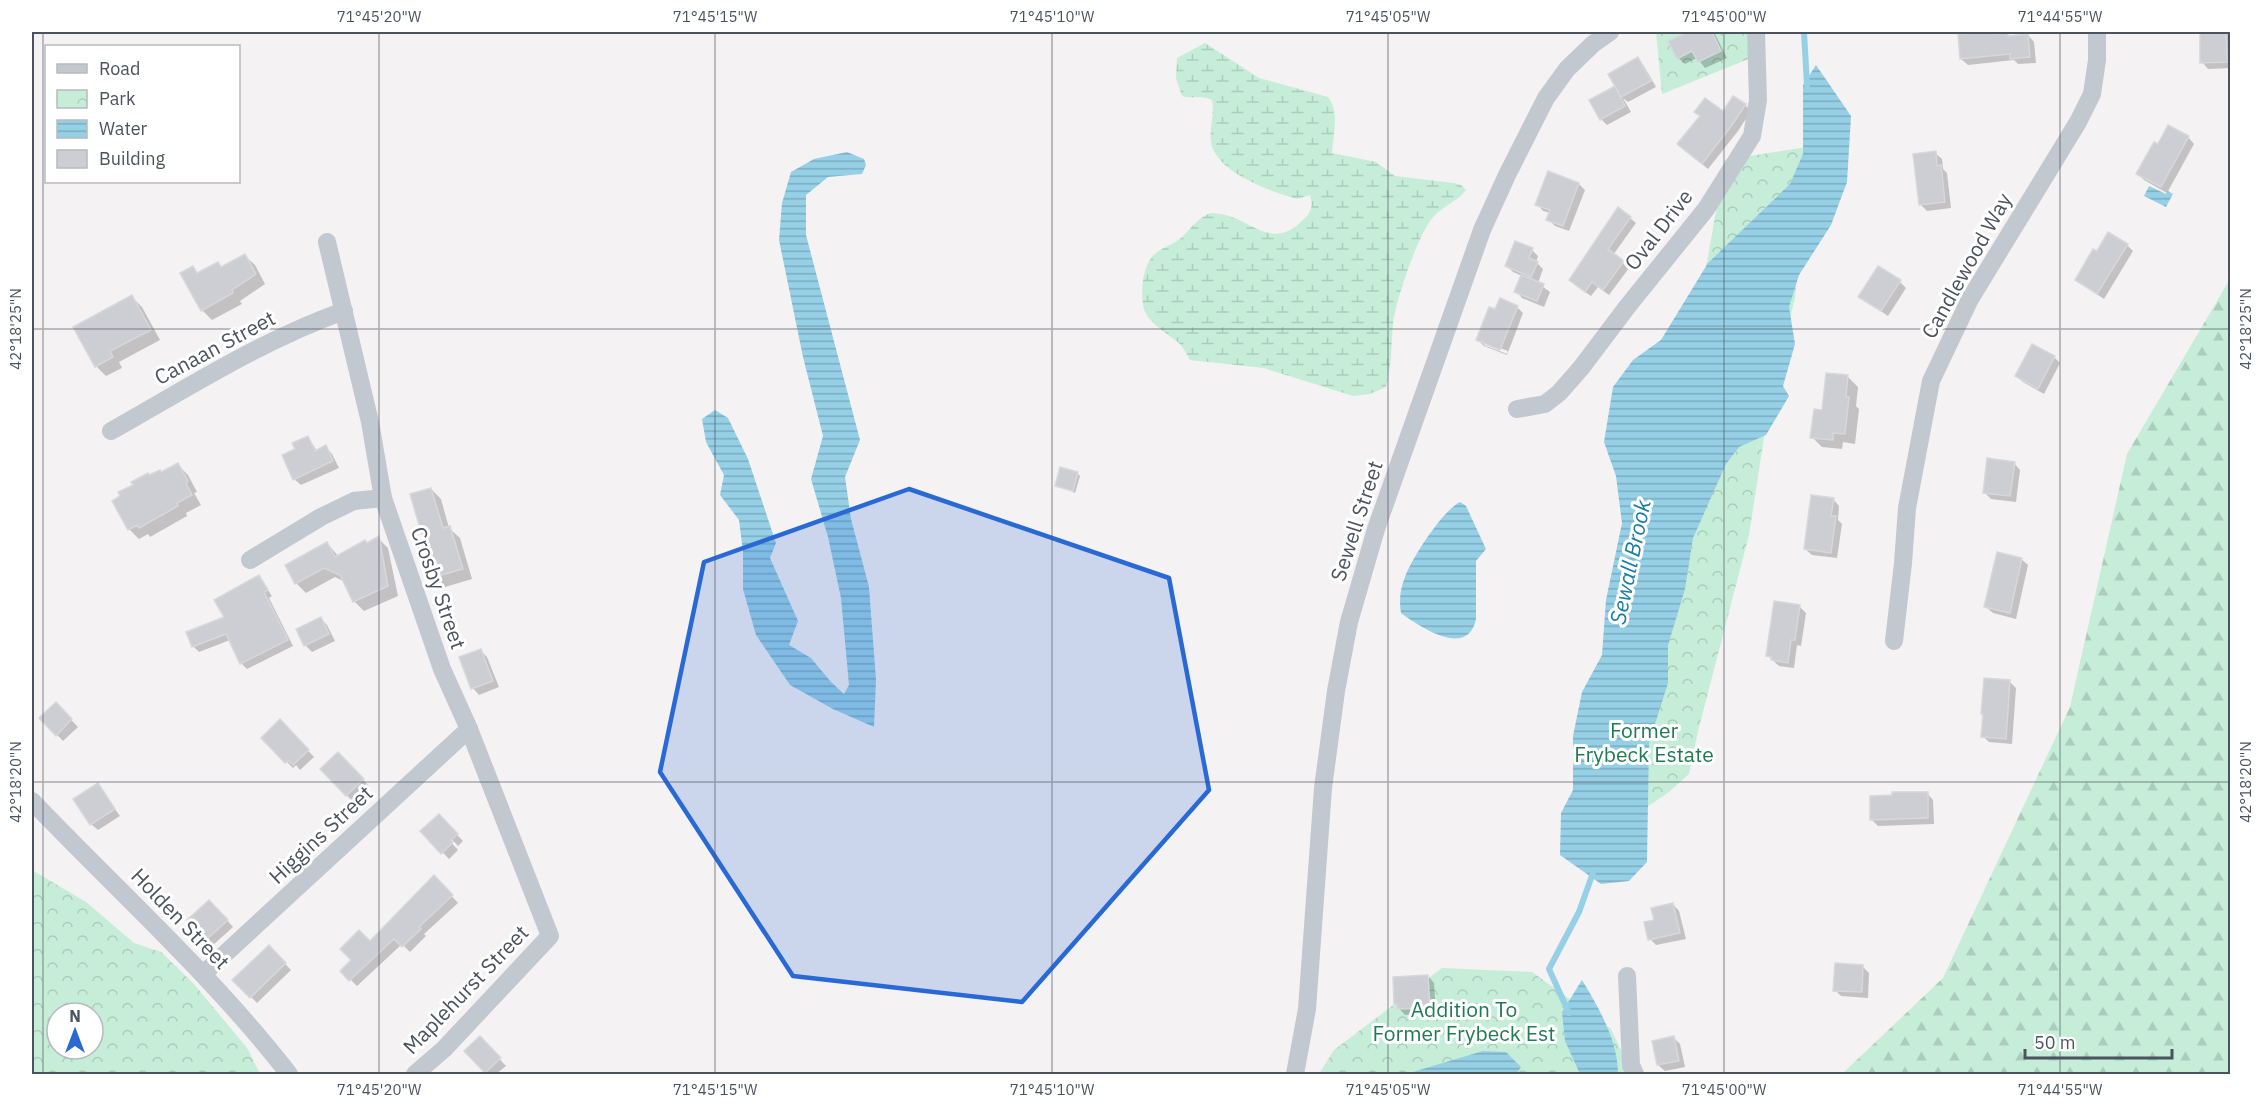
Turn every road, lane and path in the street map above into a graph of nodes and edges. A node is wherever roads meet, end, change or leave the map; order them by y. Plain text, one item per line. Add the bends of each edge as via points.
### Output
1 (1610, 32) edge
2 (1756, 32) edge
3 (2097, 32) edge
4 (327, 242) dead end
5 (344, 311) junction
6 (1517, 409) dead end
7 (111, 431) dead end
8 (383, 498) junction
9 (250, 560) dead end
10 (1894, 641) dead end
11 (469, 729) junction
12 (32, 801) edge
13 (550, 936) joint
14 (203, 974) junction
15 (1627, 976) dead end
16 (289, 1074) edge
17 (415, 1074) edge
18 (1295, 1074) edge
19 (1635, 1074) edge

1 - 18 street, Sewell Street via 1567,69 1546,98 1507,175 1482,230 1376,529 1349,622 1336,691 1323,788 1307,1010
2 - 6 street, Oval Drive via 1758,100 1752,136 1706,209 1558,393 1545,404
3 - 10 street, Candlewood Way via 2092,94 1970,299 1931,381 1906,508
4 - 5 street, Crosby Street
5 - 7 street, Canaan Street via 310,323
5 - 8 street, Crosby Street
8 - 9 street via 354,501
8 - 11 street, Crosby Street via 442,669
11 - 13 street, Crosby Street
11 - 14 street, Higgins Street
12 - 14 street, Holden Street
13 - 17 street, Maplehurst Street via 444,1049
14 - 16 street, Holden Street
15 - 19 street via 1631,1065

